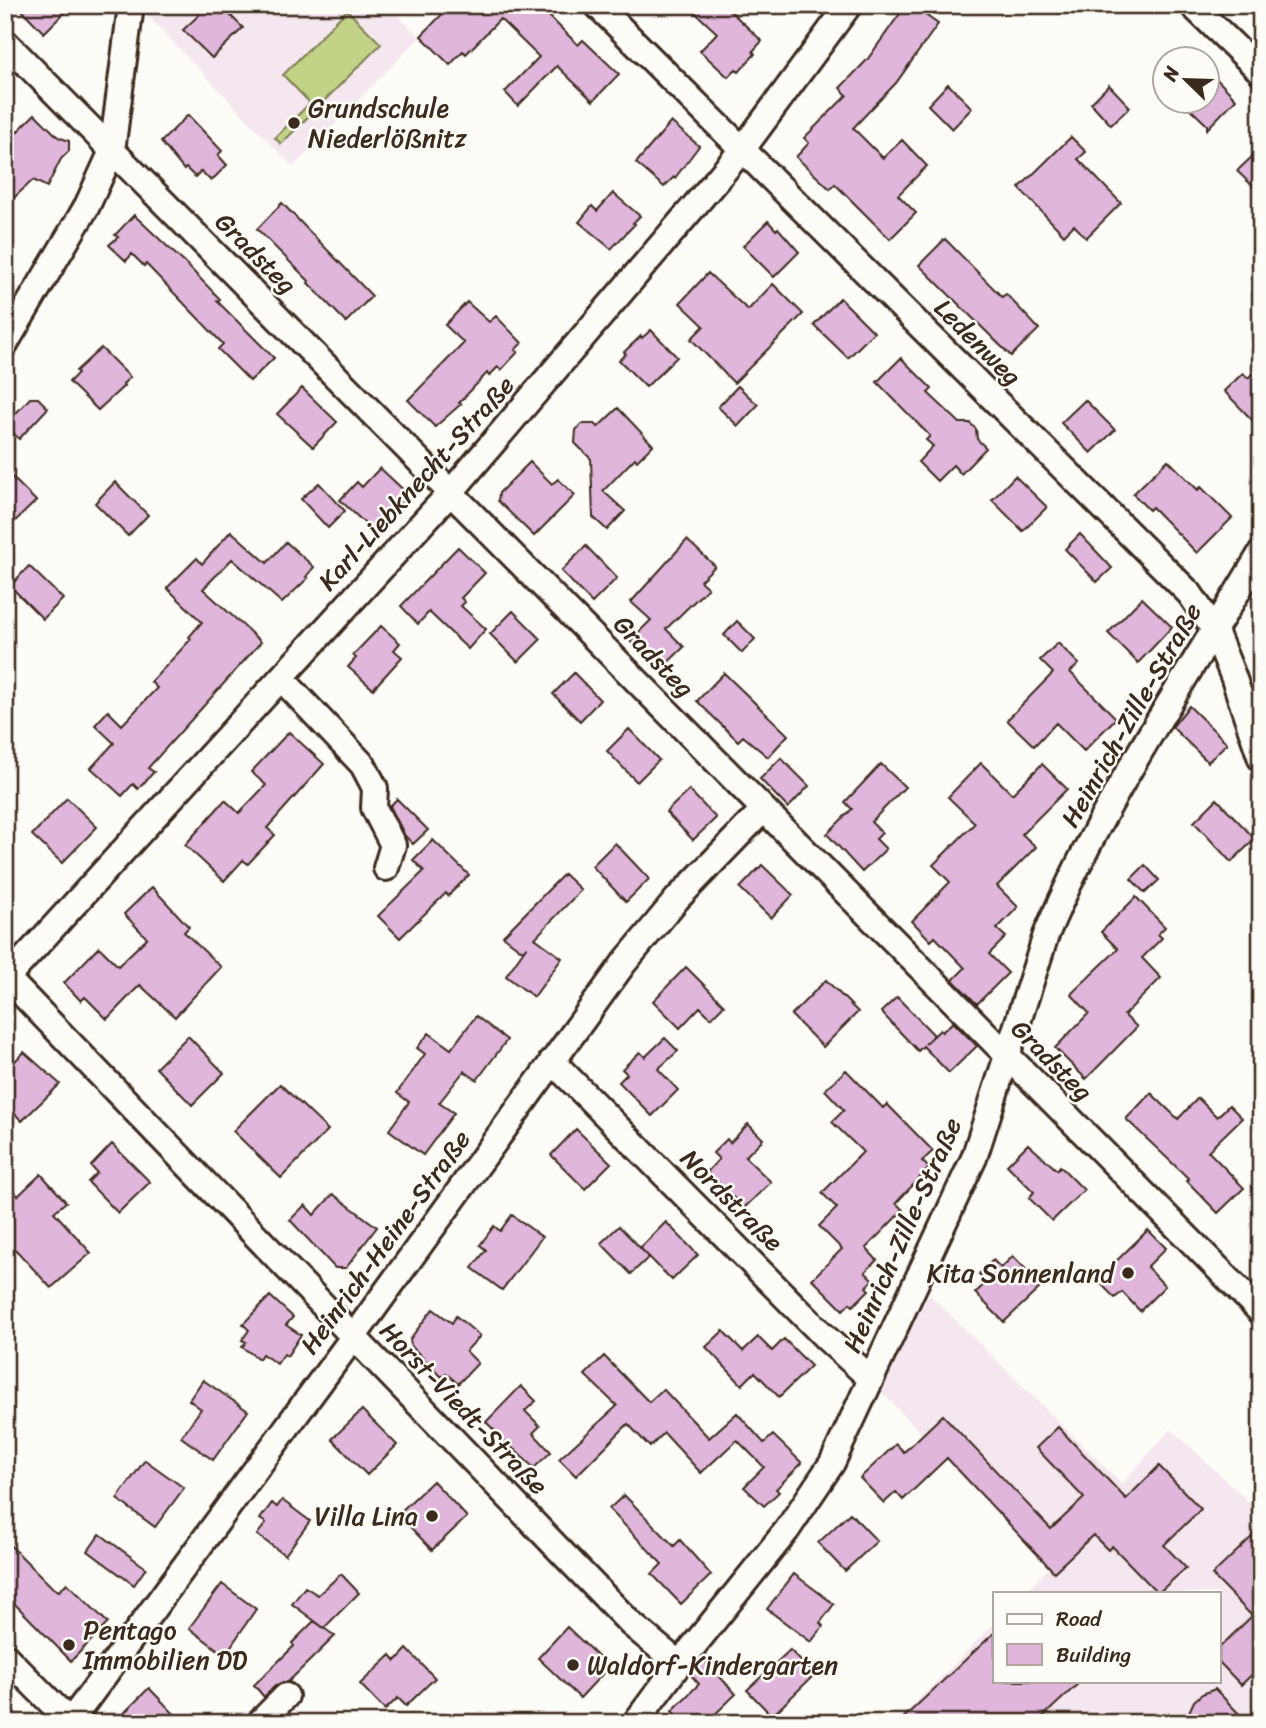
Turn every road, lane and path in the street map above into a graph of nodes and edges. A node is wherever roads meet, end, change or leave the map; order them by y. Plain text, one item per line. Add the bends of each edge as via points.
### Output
1 (131, 5) edge
2 (597, 5) edge
3 (849, 5) edge
4 (1192, 5) edge
5 (5, 42) edge
6 (1261, 72) edge
7 (742, 150) junction
8 (112, 151) junction
9 (5, 344) edge
10 (451, 492) junction
11 (1261, 553) edge
12 (1215, 631) junction
13 (281, 678) junction
14 (1261, 758) edge
15 (763, 810) junction
16 (386, 868) dead end
17 (6, 978) edge
18 (1007, 1057) junction
19 (552, 1061) junction
20 (1261, 1312) edge
21 (354, 1336) junction
22 (870, 1378) junction
23 (5, 1656) edge
24 (679, 1664) junction
25 (286, 1696) dead end
26 (70, 1722) edge
27 (259, 1723) edge
28 (635, 1723) edge

1 - 8 street
2 - 7 street, Ledenweg
3 - 7 street, Karl-Liebknecht-Straße
4 - 6 street
5 - 8 street, Gradsteg
7 - 10 street, Karl-Liebknecht-Straße
7 - 12 street, Ledenweg via 1190,594
8 - 9 street via 87,206
8 - 10 street, Gradsteg
10 - 13 street, Karl-Liebknecht-Straße
10 - 15 street, Gradsteg
11 - 12 street, Heinrich-Zille-Straße
12 - 14 street, Ledenweg
12 - 18 street, Heinrich-Zille-Straße via 1112,796 1059,904
13 - 16 street via 363,765 375,788 374,808 393,845
13 - 17 street, Karl-Liebknecht-Straße
15 - 18 street, Gradsteg
15 - 19 street, Heinrich-Heine-Straße via 624,962
17 - 21 street, Horst-Viedt-Straße
18 - 20 street, Gradsteg
18 - 22 street, Heinrich-Zille-Straße via 969,1169
19 - 21 street, Heinrich-Heine-Straße
19 - 22 street, Nordstraße
21 - 24 street, Horst-Viedt-Straße via 631,1624
21 - 26 street, Heinrich-Heine-Straße
22 - 24 street, Heinrich-Zille-Straße via 832,1463 787,1530
23 - 26 street
24 - 28 street, Heinrich-Zille-Straße
25 - 27 street

